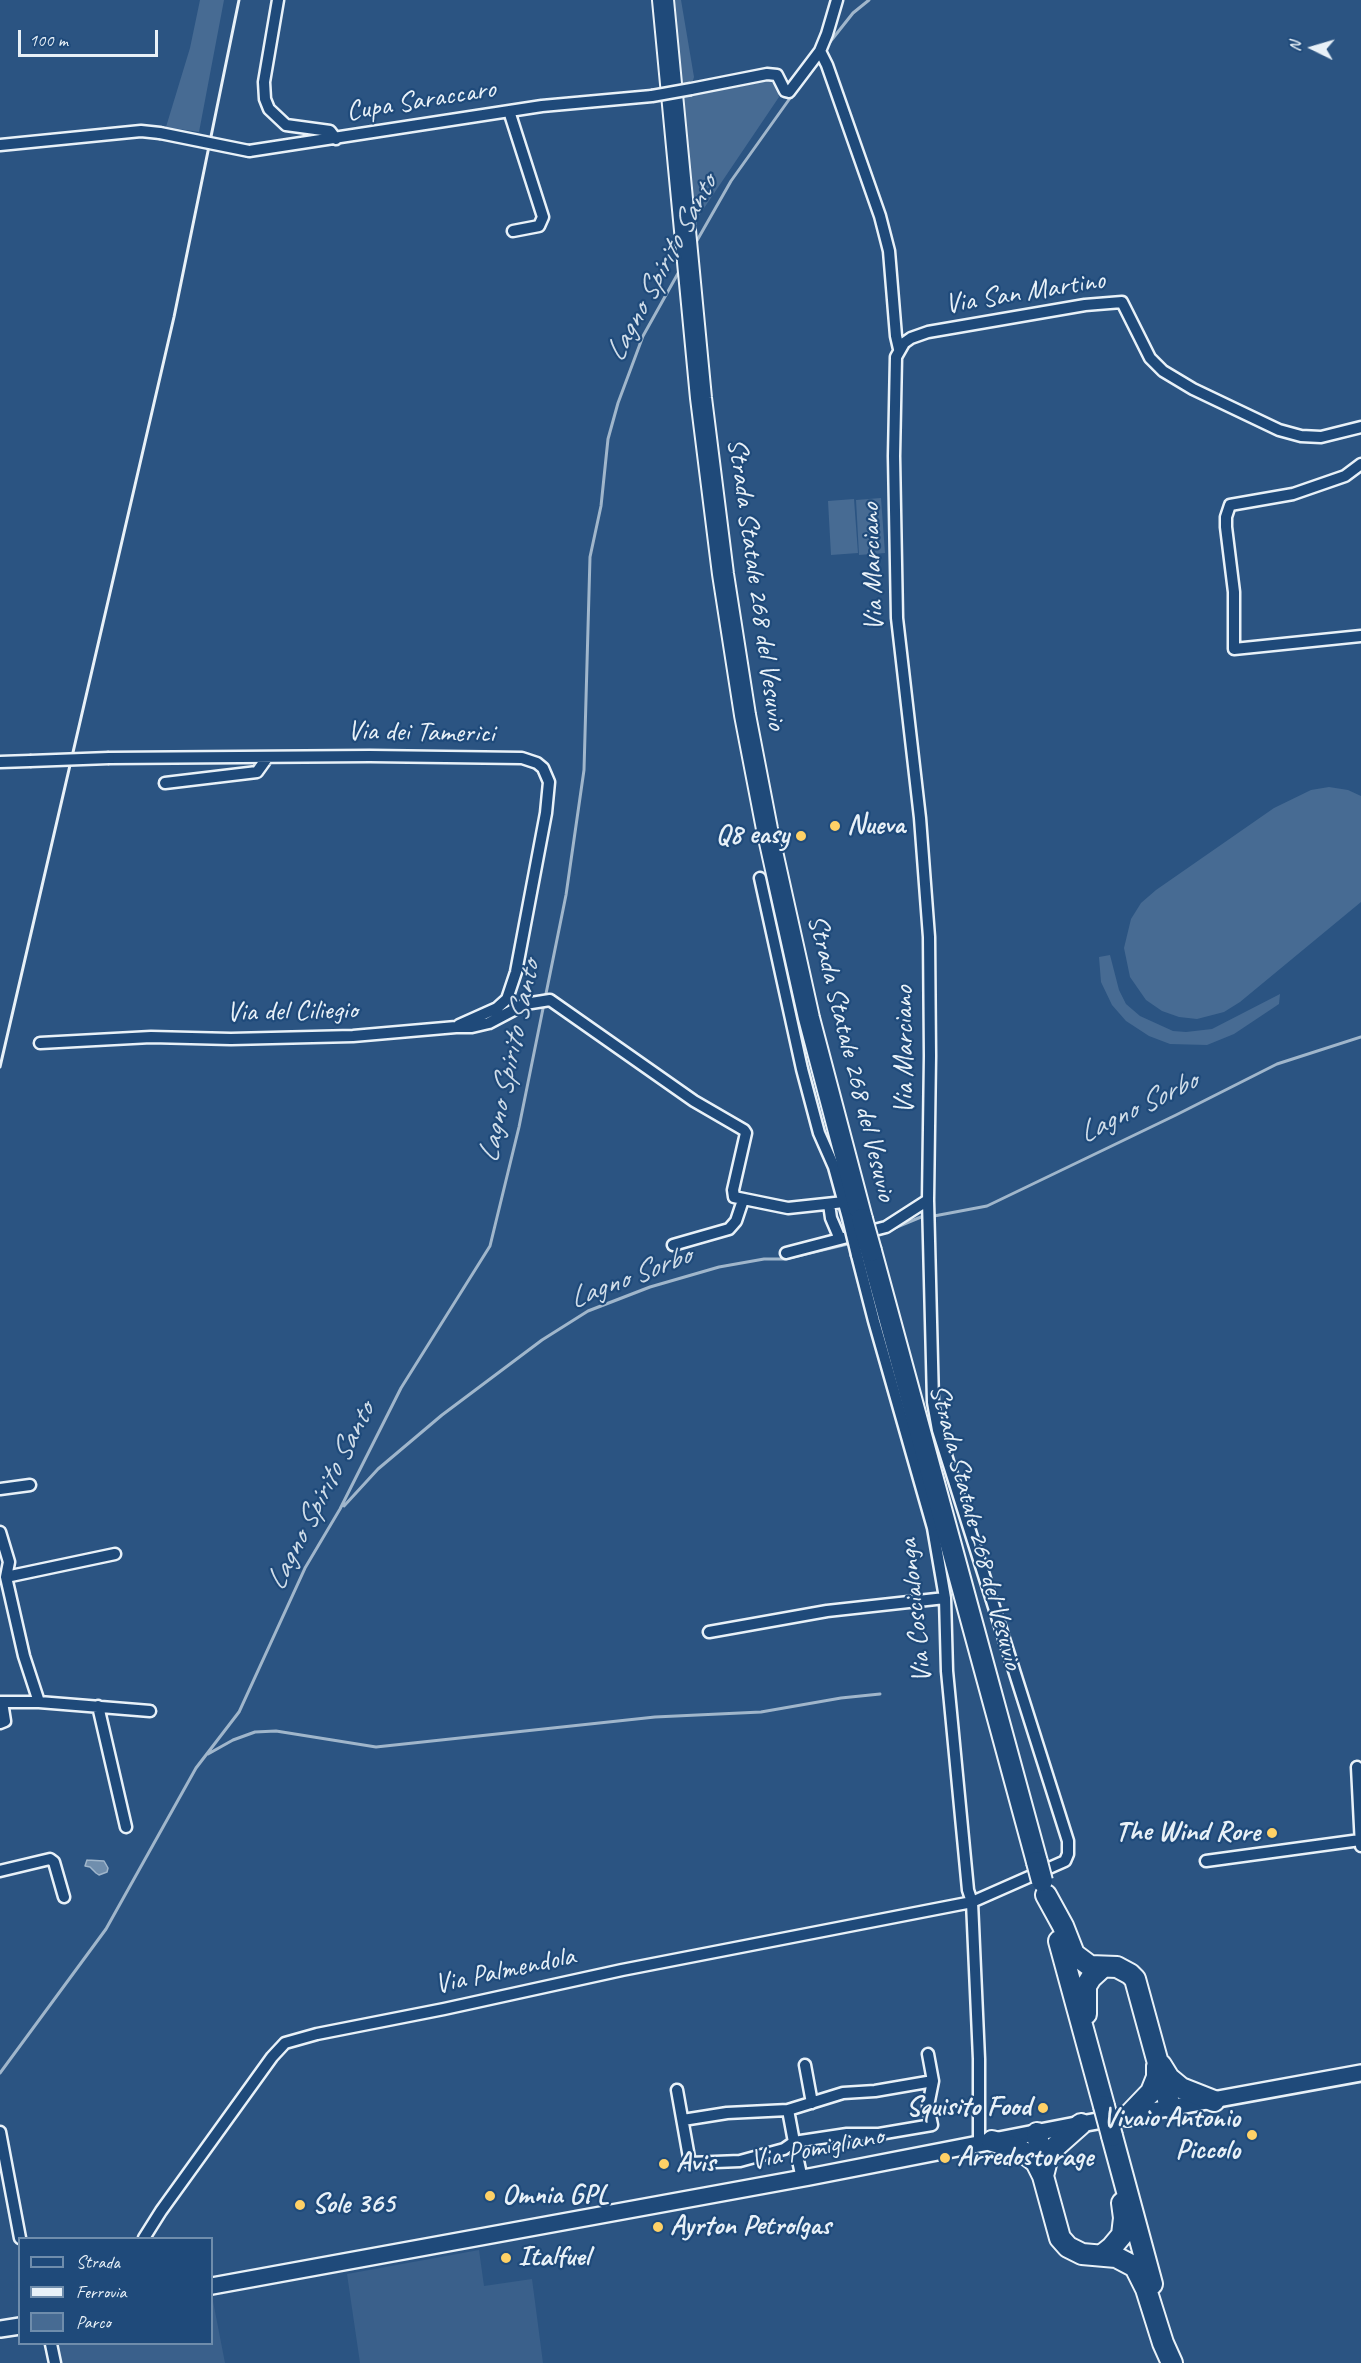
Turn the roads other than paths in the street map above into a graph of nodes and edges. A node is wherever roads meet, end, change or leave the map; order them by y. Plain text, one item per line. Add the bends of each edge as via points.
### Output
1 (278, 0) edge
2 (663, 0) edge
3 (837, 0) edge
4 (819, 51) junction
5 (509, 111) junction
6 (336, 139) junction
7 (0, 145) edge
8 (513, 231) dead end
9 (899, 349) junction
10 (1360, 432) edge
11 (1361, 464) edge
12 (1361, 636) edge
13 (267, 758) junction
14 (0, 762) edge
15 (165, 783) dead end
16 (760, 878) dead end
17 (456, 1027) junction
18 (40, 1043) dead end
19 (743, 1200) junction
20 (928, 1200) junction
21 (844, 1202) junction
22 (829, 1204) junction
23 (855, 1219) junction
24 (840, 1239) junction
25 (673, 1245) dead end
26 (786, 1253) dead end
27 (864, 1253) junction
28 (30, 1485) dead end
29 (0, 1489) edge
30 (0, 1532) edge
31 (115, 1554) dead end
32 (4, 1571) edge
33 (945, 1598) junction
34 (710, 1632) dead end
35 (1, 1702) edge
36 (39, 1702) junction
37 (98, 1706) junction
38 (150, 1711) dead end
39 (0, 1724) edge
40 (1357, 1767) dead end
41 (126, 1827) dead end
42 (1068, 1841) joint
43 (1361, 1843) edge
44 (1206, 1861) dead end
45 (0, 1871) edge
46 (1042, 1879) junction
47 (64, 1898) dead end
48 (972, 1902) junction
49 (1103, 1967) junction
50 (927, 2054) dead end
51 (1158, 2061) junction
52 (805, 2065) dead end
53 (1094, 2070) junction
54 (1361, 2073) edge
55 (933, 2081) junction
56 (677, 2090) dead end
57 (1214, 2100) junction
58 (812, 2103) junction
59 (1170, 2107) junction
60 (788, 2110) junction
61 (1128, 2116) junction
62 (683, 2120) junction
63 (1081, 2124) junction
64 (0, 2132) edge
65 (1037, 2133) junction
66 (794, 2142) junction
67 (985, 2143) junction
68 (1114, 2144) junction
69 (1043, 2176) junction
70 (802, 2179) junction
71 (20, 2237) edge
72 (145, 2237) edge
73 (1102, 2255) junction
74 (213, 2286) edge
75 (18, 2326) edge
76 (0, 2329) edge
77 (51, 2345) edge
78 (55, 2363) edge
79 (1173, 2363) edge

1 - 6 street via 264,82 269,109 286,125 330,131
2 - 23 highway, Strada Statale 268 del Vesuvio via 702,410 745,715 766,829
3 - 4 street
4 - 5 street, Cupa Saraccaro, bridge via 789,92 784,91 777,75 767,74 652,96
4 - 9 street, Via Marciano via 880,216 889,251
5 - 6 street, Cupa Saraccaro
5 - 8 street via 543,217 539,226
6 - 7 street, Cupa Saraccaro, bridge via 249,151 151,130
9 - 10 street, Via San Martino via 911,338 928,332 1122,302 1150,358 1193,389 1258,421 1301,436
9 - 20 street, Via Marciano via 895,383 897,618 929,937
11 - 12 street via 1345,476 1293,494 1230,504 1226,527 1234,592 1234,649
13 - 14 street, Via dei Tamerici, bridge
13 - 15 street via 257,772
13 - 17 street, Via dei Tamerici via 522,758 543,768 549,782 546,813 516,972 507,999 497,1008
16 - 21 street via 802,1069 819,1133
17 - 18 street, Via del Ciliegio via 353,1036 151,1037
17 - 19 street, Via del Ciliegio via 489,1023 525,1004 550,1000 557,1003 694,1101 744,1130 732,1195
19 - 22 street via 788,1208
19 - 25 street via 736,1221 729,1228
20 - 24 street via 886,1227
20 - 42 street, Via Marciano via 933,1402 938,1430
21 - 22 street
21 - 23 street
22 - 24 street
23 - 27 highway, Strada Statale 268 del Vesuvio, bridge
24 - 26 street
27 - 33 street, Via Coscialonga via 877,1332 933,1528
27 - 46 highway, Strada Statale 268 del Vesuvio
28 - 29 street
30 - 32 street via 9,1562
31 - 32 street
32 - 36 street
33 - 34 street via 827,1611
33 - 48 street, Via Coscialonga via 947,1671
35 - 36 street
35 - 39 street via 5,1721
36 - 37 street
37 - 38 street
37 - 41 street
40 - 43 street
42 - 48 street, Via Palmendola via 1065,1861
43 - 44 street
45 - 47 street via 50,1859
46 - 49 highway via 1074,1954 1090,1966
46 - 53 highway, Strada Statale 268 del Vesuvio
48 - 67 street, Via Coscialonga
48 - 72 street, Via Palmendola via 622,1970 285,2043
49 - 51 highway via 1117,1967 1134,1980
49 - 53 highway via 1091,1978 1084,1996
50 - 55 street
51 - 57 highway via 1181,2088
51 - 59 highway
51 - 61 highway via 1151,2092
52 - 58 street
53 - 68 highway, Strada Statale 268 del Vesuvio, bridge
54 - 57 main road, Via Pomigliano
55 - 58 street via 843,2093
55 - 66 street via 928,2106 932,2125
56 - 62 street
57 - 59 main road, Via Pomigliano
58 - 60 street
59 - 61 main road, Via Pomigliano
60 - 62 street
60 - 66 street
61 - 63 main road, Via Pomigliano
62 - 66 street via 690,2163 740,2161 784,2149
63 - 65 main road, Via Pomigliano
63 - 69 highway via 1054,2148
64 - 71 street
65 - 67 main road, Via Pomigliano
65 - 69 highway
66 - 70 street
67 - 69 highway via 1019,2149 1031,2157
67 - 70 main road, Via Pomigliano
68 - 73 highway via 1124,2218 1118,2241
68 - 79 highway
69 - 73 highway via 1060,2238 1082,2254
70 - 74 main road, Via Pomigliano
73 - 79 highway via 1126,2260 1140,2274
75 - 76 main road
77 - 78 street

